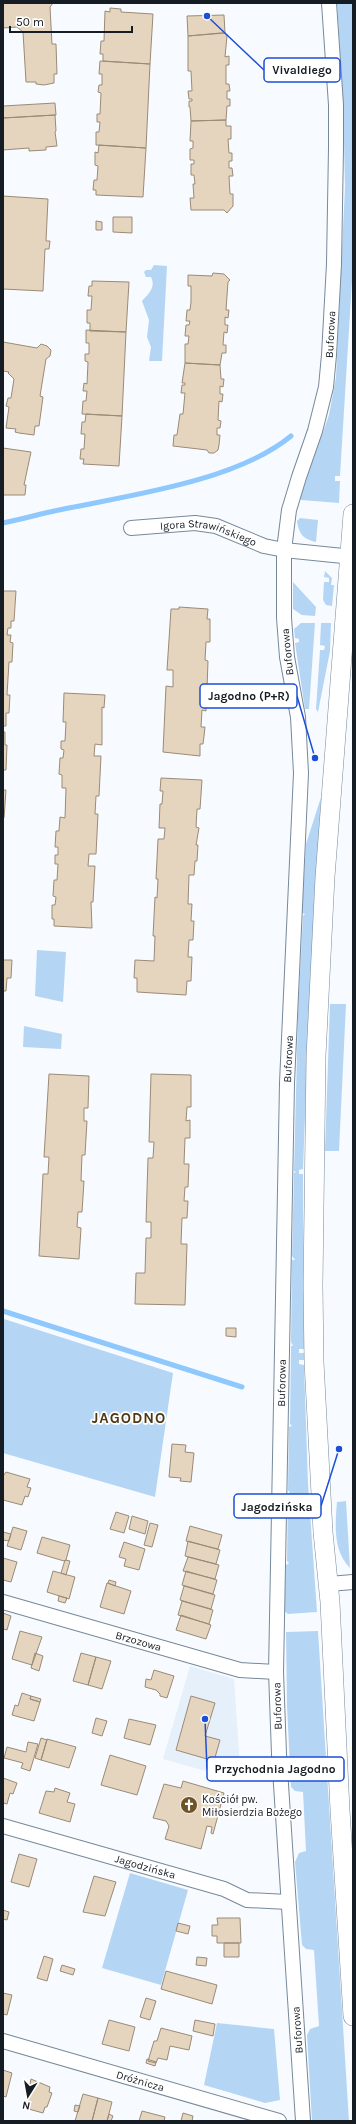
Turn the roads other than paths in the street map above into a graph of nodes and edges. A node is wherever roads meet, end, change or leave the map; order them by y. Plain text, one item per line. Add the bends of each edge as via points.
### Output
1 (329, 3) edge
2 (353, 514) edge
3 (131, 528) dead end
4 (284, 550) junction
5 (351, 557) edge
6 (353, 1582) edge
7 (329, 1584) junction
8 (3, 1602) edge
9 (276, 1672) junction
10 (3, 1826) edge
11 (288, 1902) junction
12 (353, 2016) edge
13 (3, 2041) edge
14 (278, 2121) edge
15 (303, 2121) edge

1 - 4 street, Buforowa via 336,105 334,264 329,355 326,387 315,431 289,510
2 - 5 main road
3 - 4 street, Igora Strawińskiego via 195,523 216,526 264,546
4 - 5 street, Igora Strawińskiego
4 - 9 street, Buforowa via 285,641 290,684 298,717 301,773 287,1078
5 - 7 main road via 326,877 316,1056 313,1180 314,1362 323,1532
6 - 7 street
7 - 12 main road
8 - 9 street, Brzozowa via 240,1670
9 - 11 street, Buforowa
10 - 11 street, Jagodzińska via 224,1889 248,1900
11 - 15 street, Buforowa
13 - 14 street, Dróżnicza

